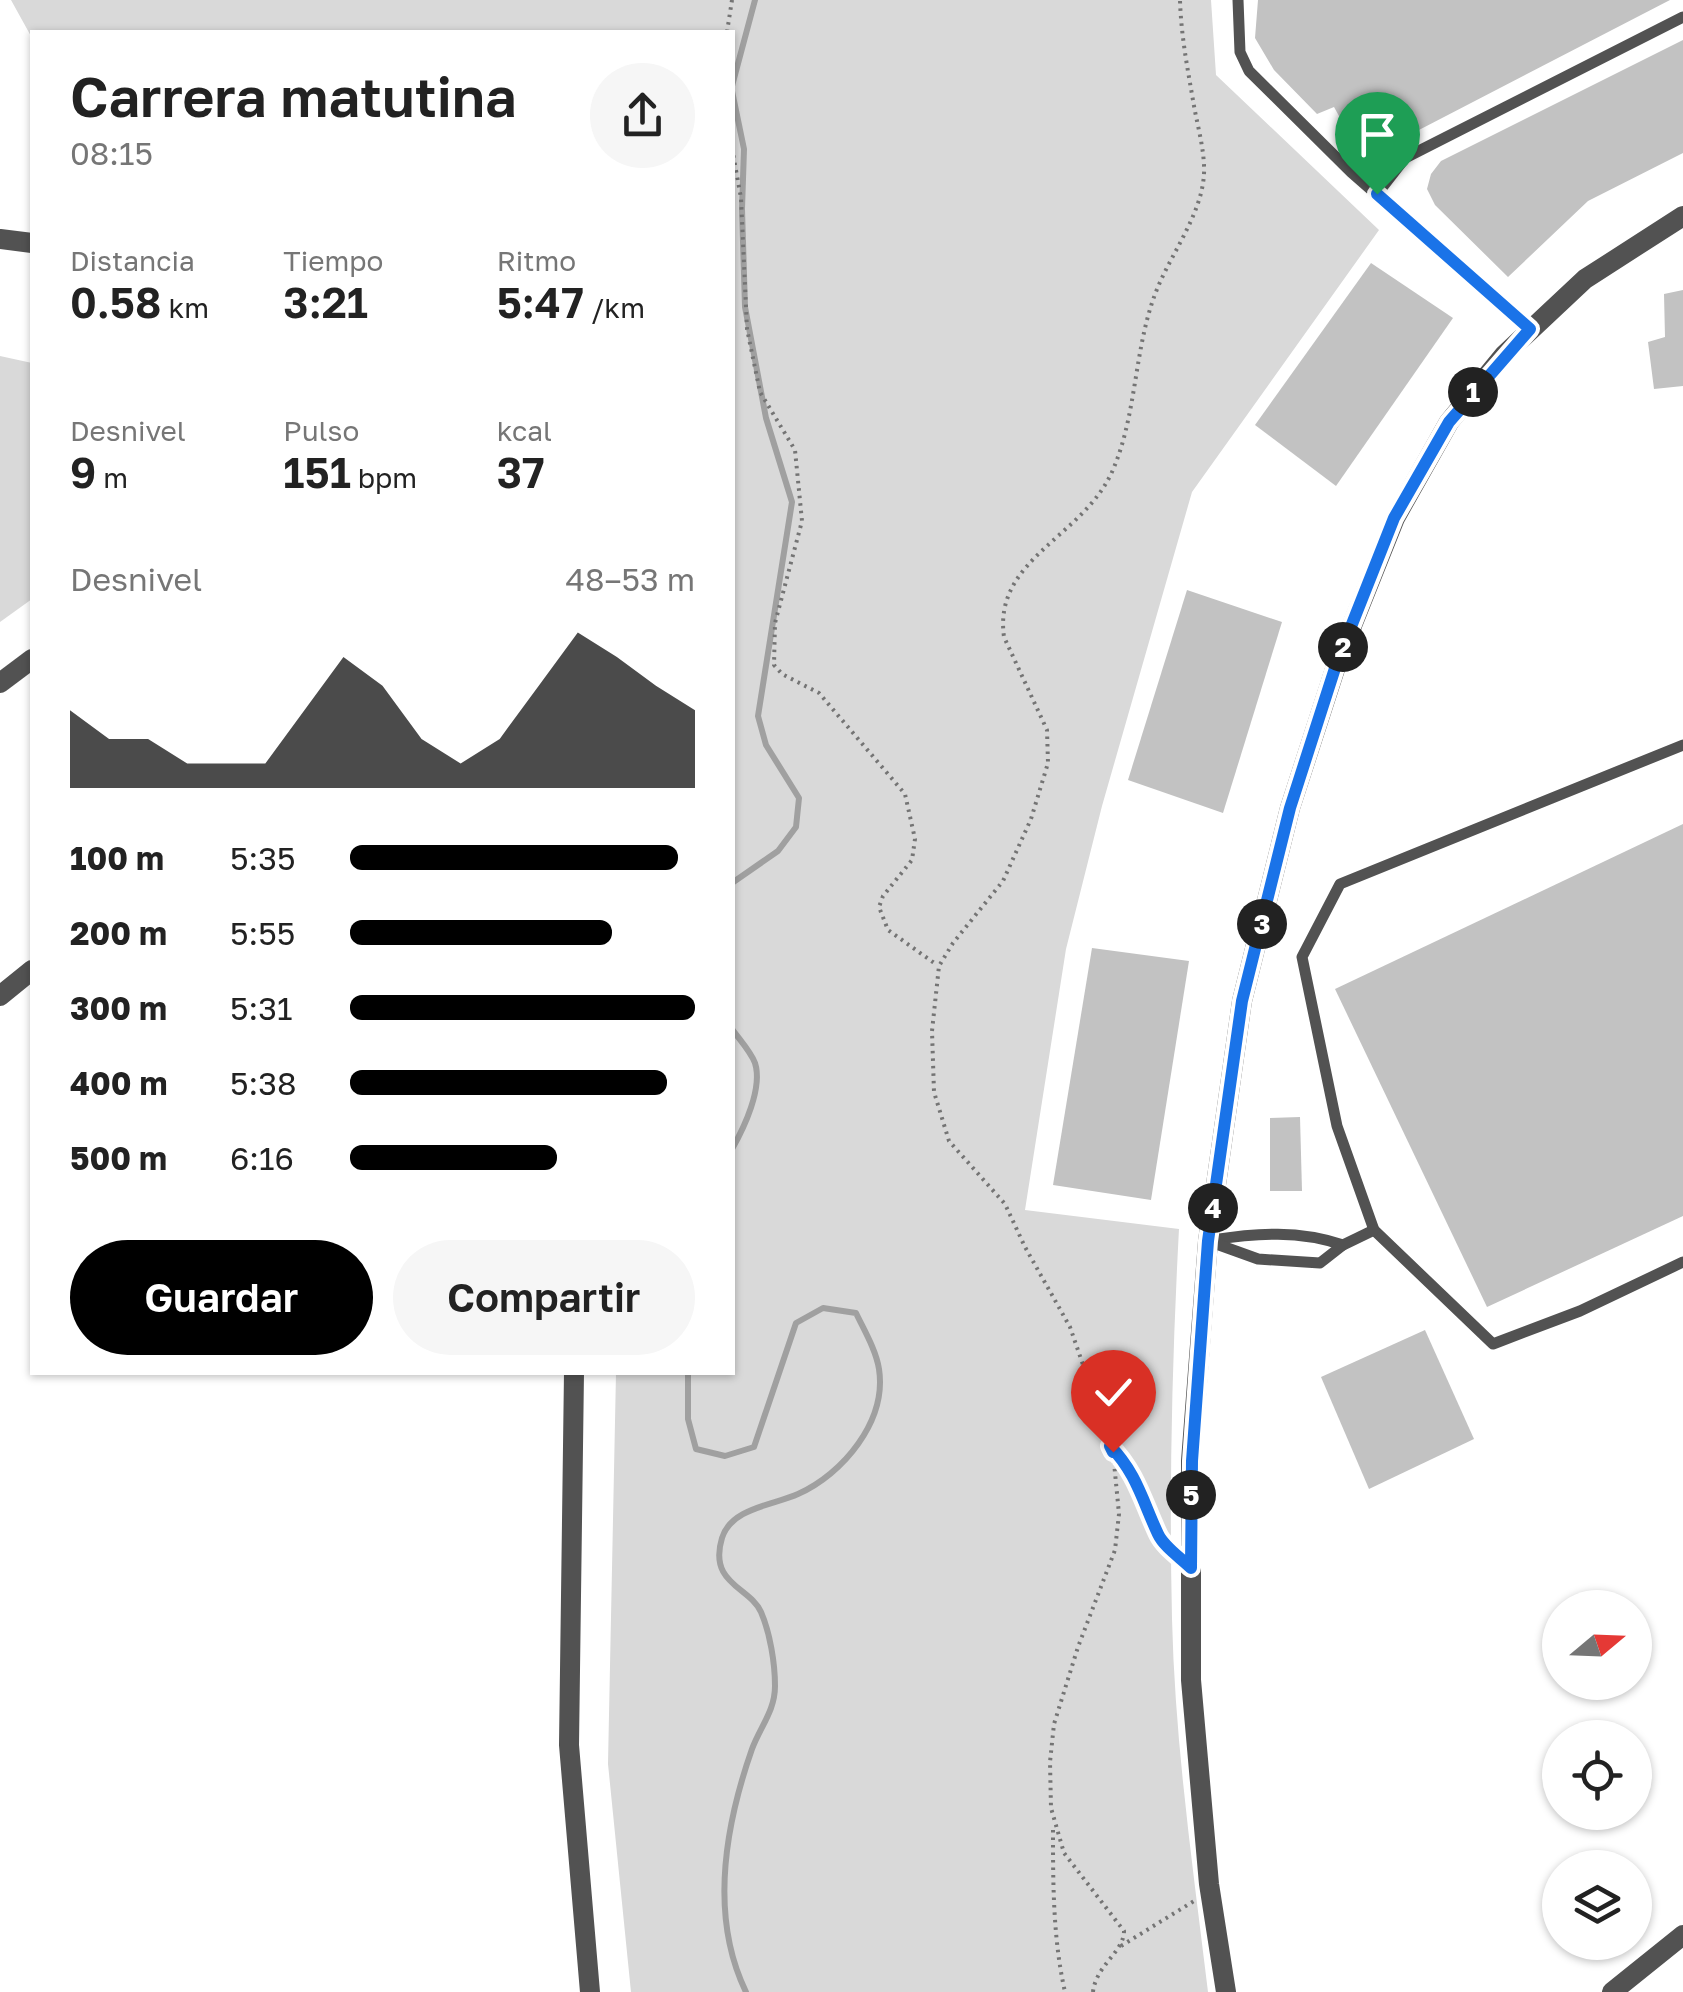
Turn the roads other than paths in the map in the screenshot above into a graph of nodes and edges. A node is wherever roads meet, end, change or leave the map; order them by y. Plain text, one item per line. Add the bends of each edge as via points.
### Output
1 (1238, 0) edge
2 (1683, 17) edge
3 (1377, 194) junction
4 (1683, 216) edge
5 (0, 239) edge
6 (30, 243) edge
7 (1530, 329) junction
8 (30, 660) edge
9 (0, 683) edge
10 (1683, 746) edge
11 (30, 972) edge
12 (0, 996) edge
13 (1374, 1230) junction
14 (1208, 1241) junction
15 (1343, 1245) junction
16 (1683, 1262) edge
17 (574, 1375) edge
18 (1683, 1935) edge
19 (590, 1992) edge
20 (1226, 1992) edge
21 (1612, 1992) edge

1 - 3 lane via 1240,52 1248,71
2 - 3 lane via 1405,158
3 - 7 lane
4 - 7 street via 1585,279
5 - 6 street
7 - 14 street via 1449,422 1394,518 1337,662 1290,808 1242,1001
8 - 9 street
10 - 13 lane via 1340,884 1302,957 1336,1126
11 - 12 street
13 - 15 lane
13 - 16 lane via 1494,1344
14 - 15 lane via 1313,1234
14 - 15 lane via 1258,1259 1320,1263
14 - 20 street via 1192,1461 1190,1680
17 - 19 street via 569,1746
18 - 21 street

